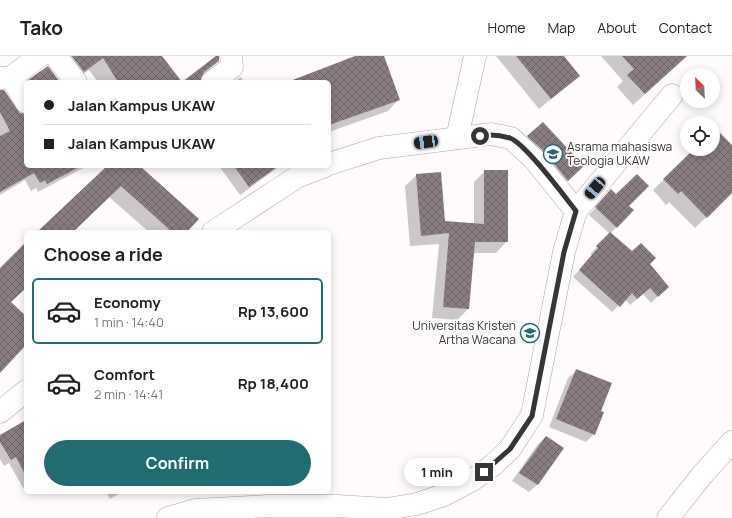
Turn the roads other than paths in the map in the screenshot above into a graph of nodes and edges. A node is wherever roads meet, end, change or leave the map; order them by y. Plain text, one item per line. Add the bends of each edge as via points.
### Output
1 (40, 56) edge
2 (56, 56) edge
3 (231, 56) edge
4 (475, 56) edge
5 (6, 78) edge
6 (74, 80) edge
7 (215, 80) edge
8 (672, 96) dead end
9 (24, 100) edge
10 (457, 138) junction
11 (331, 163) edge
12 (320, 168) edge
13 (576, 211) junction
14 (216, 230) edge
15 (24, 393) edge
16 (0, 412) edge
17 (732, 442) edge
18 (168, 518) edge
19 (668, 518) edge

1 - 5 street
2 - 6 street
3 - 7 street via 232,67
4 - 10 street
5 - 9 street
8 - 13 street
10 - 11 street via 379,148
10 - 13 street via 491,134 511,138 534,159
12 - 14 street via 297,177
13 - 18 street via 564,252 532,416 510,449 474,479 444,495 417,504 386,509 268,506 195,510
15 - 16 street
17 - 19 street

